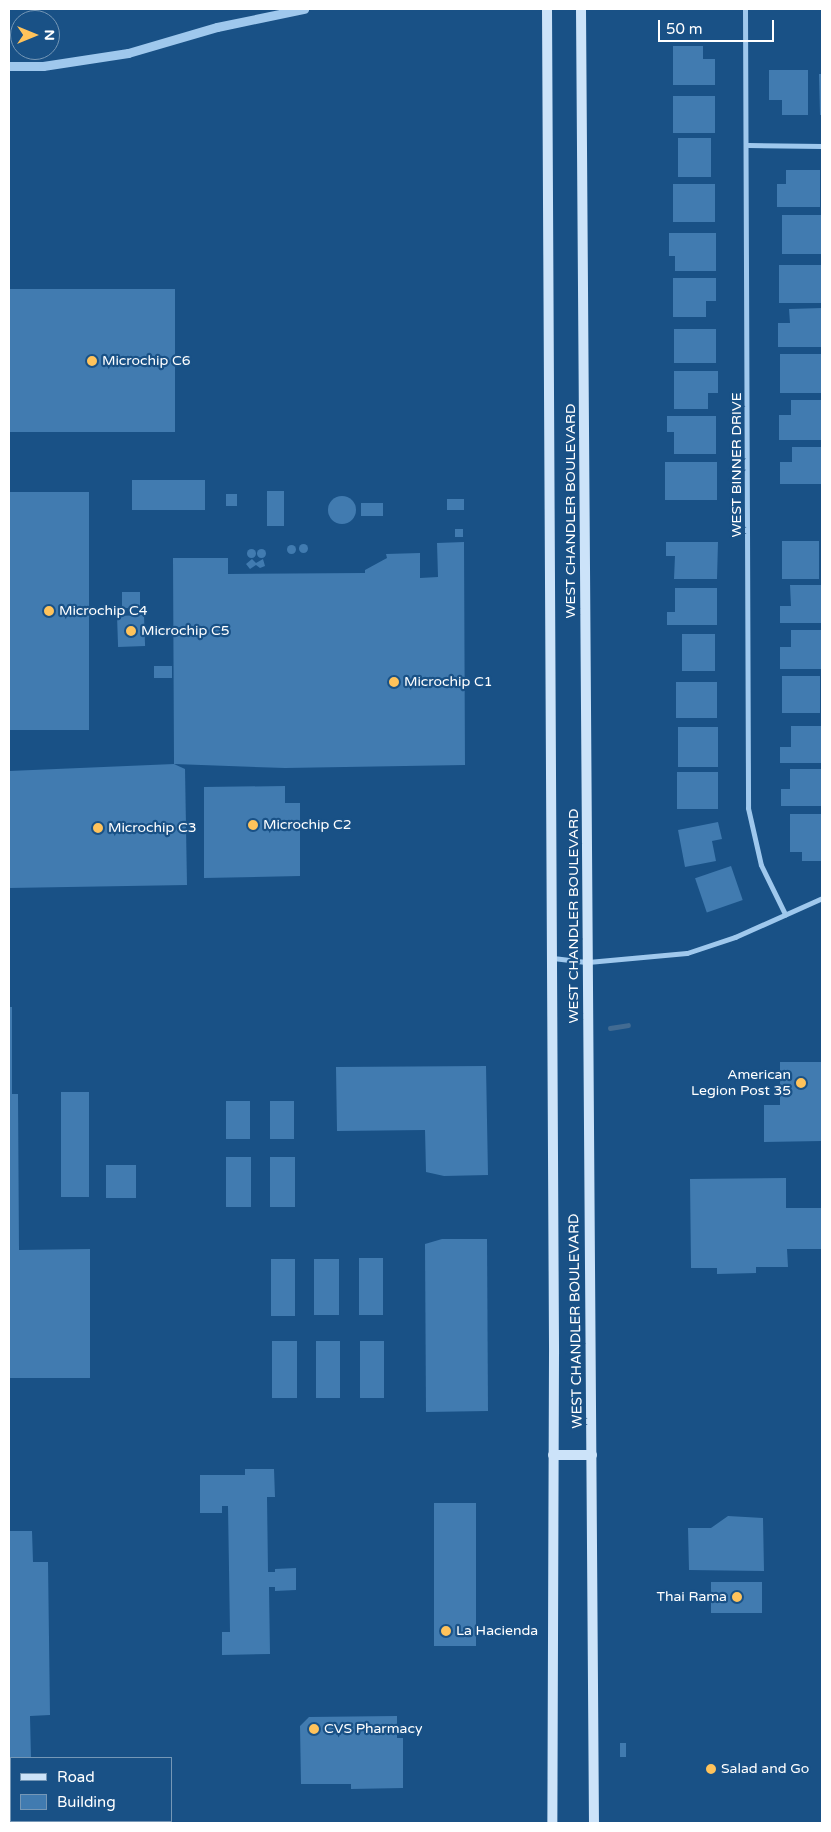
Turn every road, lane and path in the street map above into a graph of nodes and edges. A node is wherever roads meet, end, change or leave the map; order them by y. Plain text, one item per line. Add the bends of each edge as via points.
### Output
1 (304, 9) edge
2 (547, 9) edge
3 (581, 9) edge
4 (745, 9) edge
5 (9, 66) edge
6 (748, 145) junction
7 (822, 146) edge
8 (822, 898) edge
9 (785, 914) junction
10 (553, 958) junction
11 (588, 962) junction
12 (553, 1454) junction
13 (592, 1455) junction
14 (552, 1823) edge
15 (594, 1823) edge

1 - 5 street via 218,27 128,53 43,66
2 - 10 main road, WEST CHANDLER BOULEVARD
3 - 11 main road, WEST CHANDLER BOULEVARD
4 - 6 street, WEST BINNER DRIVE
6 - 7 street
6 - 9 street, WEST BINNER DRIVE via 748,808 761,865
8 - 9 street
9 - 11 street via 705,948 644,959
10 - 11 street
10 - 12 main road, WEST CHANDLER BOULEVARD
11 - 13 main road, WEST CHANDLER BOULEVARD
12 - 13 main road
12 - 14 main road, WEST CHANDLER BOULEVARD
13 - 15 main road, WEST CHANDLER BOULEVARD

